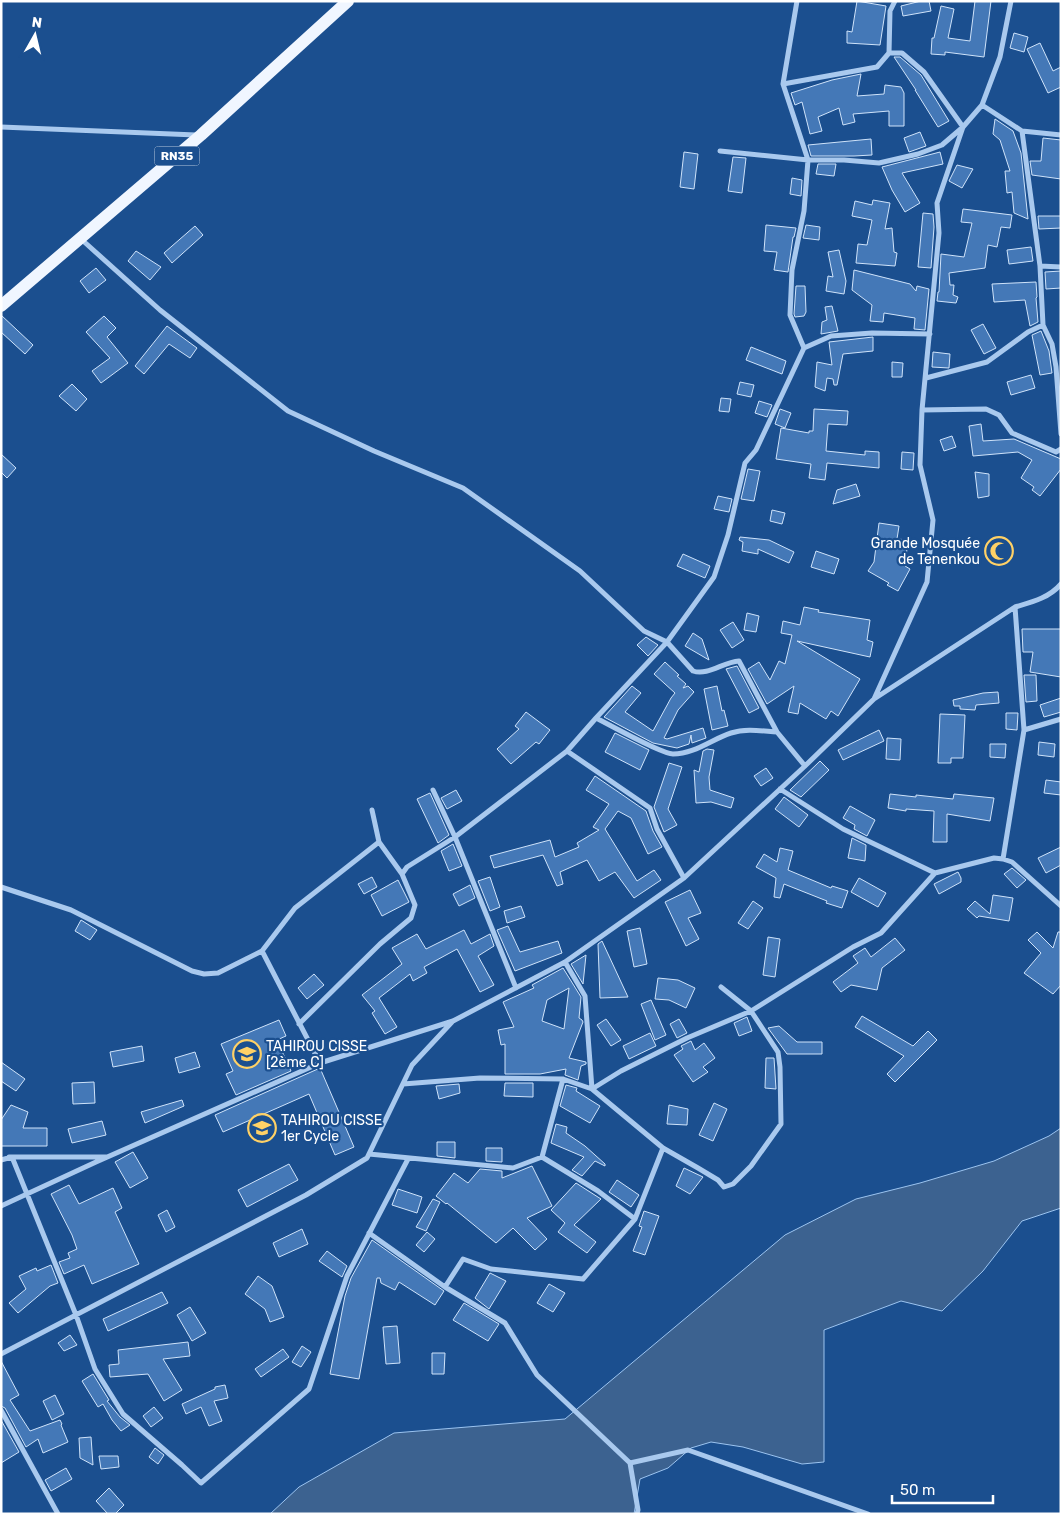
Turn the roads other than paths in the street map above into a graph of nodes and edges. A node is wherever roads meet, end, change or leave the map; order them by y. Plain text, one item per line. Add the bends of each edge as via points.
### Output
1 (348, 1) edge
2 (797, 1) edge
3 (895, 1) edge
4 (1010, 1) edge
5 (889, 53) junction
6 (783, 84) junction
7 (982, 105) junction
8 (1, 127) edge
9 (963, 127) junction
10 (1022, 131) junction
11 (202, 135) junction
12 (1061, 135) edge
13 (720, 151) dead end
14 (808, 160) junction
15 (80, 238) junction
16 (1040, 266) junction
17 (1061, 267) edge
18 (1, 306) edge
19 (1043, 325) junction
20 (930, 334) junction
21 (804, 348) junction
22 (926, 378) junction
23 (922, 410) junction
24 (1061, 434) edge
25 (1061, 449) edge
26 (1061, 584) edge
27 (1015, 607) junction
28 (666, 642) junction
29 (874, 699) junction
30 (596, 718) junction
31 (1061, 719) edge
32 (1024, 730) junction
33 (777, 732) junction
34 (567, 751) junction
35 (805, 766) junction
36 (780, 789) junction
37 (433, 790) dead end
38 (372, 810) dead end
39 (455, 837) junction
40 (379, 842) junction
41 (1004, 859) junction
42 (935, 873) junction
43 (402, 874) junction
44 (684, 878) junction
45 (1, 887) edge
46 (1061, 906) edge
47 (262, 951) junction
48 (565, 962) junction
49 (721, 987) dead end
50 (516, 988) junction
51 (751, 1011) junction
52 (453, 1020) junction
53 (299, 1024) junction
54 (320, 1064) junction
55 (563, 1079) junction
56 (403, 1084) junction
57 (592, 1088) junction
58 (663, 1148) junction
59 (369, 1154) junction
60 (109, 1156) junction
61 (12, 1157) junction
62 (542, 1157) junction
63 (1, 1158) edge
64 (408, 1159) junction
65 (28, 1194) junction
66 (1, 1206) edge
67 (635, 1219) junction
68 (369, 1233) junction
69 (445, 1287) junction
70 (76, 1315) junction
71 (1, 1354) edge
72 (1, 1410) edge
73 (630, 1463) junction
74 (58, 1514) edge
75 (637, 1514) edge
76 (868, 1514) edge

1 - 11 main road, RN35
2 - 6 street
3 - 5 street via 890,11
4 - 7 street via 1000,57
5 - 6 street via 877,67
5 - 9 street via 902,53 924,72
6 - 14 street
7 - 9 street
7 - 10 street
8 - 11 street
9 - 14 street via 934,148 879,163
9 - 20 street via 937,202 939,233
10 - 12 street
10 - 16 street
11 - 15 main road, RN35
13 - 14 street
14 - 21 street via 804,210 792,270 790,315
15 - 18 main road, RN35
15 - 28 street via 160,310 288,411 463,488 580,571 644,631
16 - 17 street
16 - 19 street
19 - 22 street via 987,362
19 - 24 street via 1052,344 1056,367
20 - 21 street via 831,336
20 - 22 street
21 - 28 street via 756,450 745,463 714,577
22 - 23 street
23 - 25 street via 986,409 999,415 1012,433 1056,452
23 - 29 street via 920,465 932,520 927,582
26 - 27 street via 1040,600
27 - 29 street
27 - 32 street
28 - 30 street
28 - 33 street via 693,671 699,673 738,661
29 - 35 street
30 - 33 street via 672,754 702,748 730,733 746,729
30 - 34 street
31 - 32 street
32 - 41 street
33 - 35 street
34 - 39 street
34 - 44 street via 650,808 657,829
35 - 36 street
36 - 42 street via 843,829
36 - 44 street
37 - 39 street
38 - 40 street
39 - 43 street via 406,867
39 - 50 street
40 - 43 street
40 - 47 street via 295,908
41 - 42 street via 994,858
41 - 46 street via 1012,862
42 - 51 street via 882,933 853,947
43 - 53 street via 415,906 411,918
44 - 48 street
45 - 47 street via 72,910 192,971 204,974 218,973
47 - 53 street
48 - 50 street
48 - 57 street via 584,996
49 - 51 street
50 - 52 street
51 - 57 street via 687,1038
51 - 58 street via 778,1052 781,1124 751,1166 733,1184 724,1187 718,1180
52 - 54 street
52 - 56 street via 412,1065
53 - 54 street
54 - 60 street
55 - 56 street via 480,1078
55 - 57 street
55 - 62 street
56 - 59 street
57 - 58 street
58 - 67 street
59 - 64 street
59 - 70 street via 306,1195
60 - 61 street
60 - 65 street
61 - 63 street
61 - 65 street
62 - 64 street via 513,1168
62 - 67 street via 598,1191
64 - 68 street
65 - 66 street
65 - 70 street
67 - 69 street via 583,1279 491,1269 463,1260
68 - 69 street
68 - 70 street via 348,1276 309,1389 201,1483 123,1414 95,1369
69 - 73 street via 505,1323 537,1375
70 - 71 street
72 - 74 street
73 - 75 street
73 - 76 street via 688,1450

